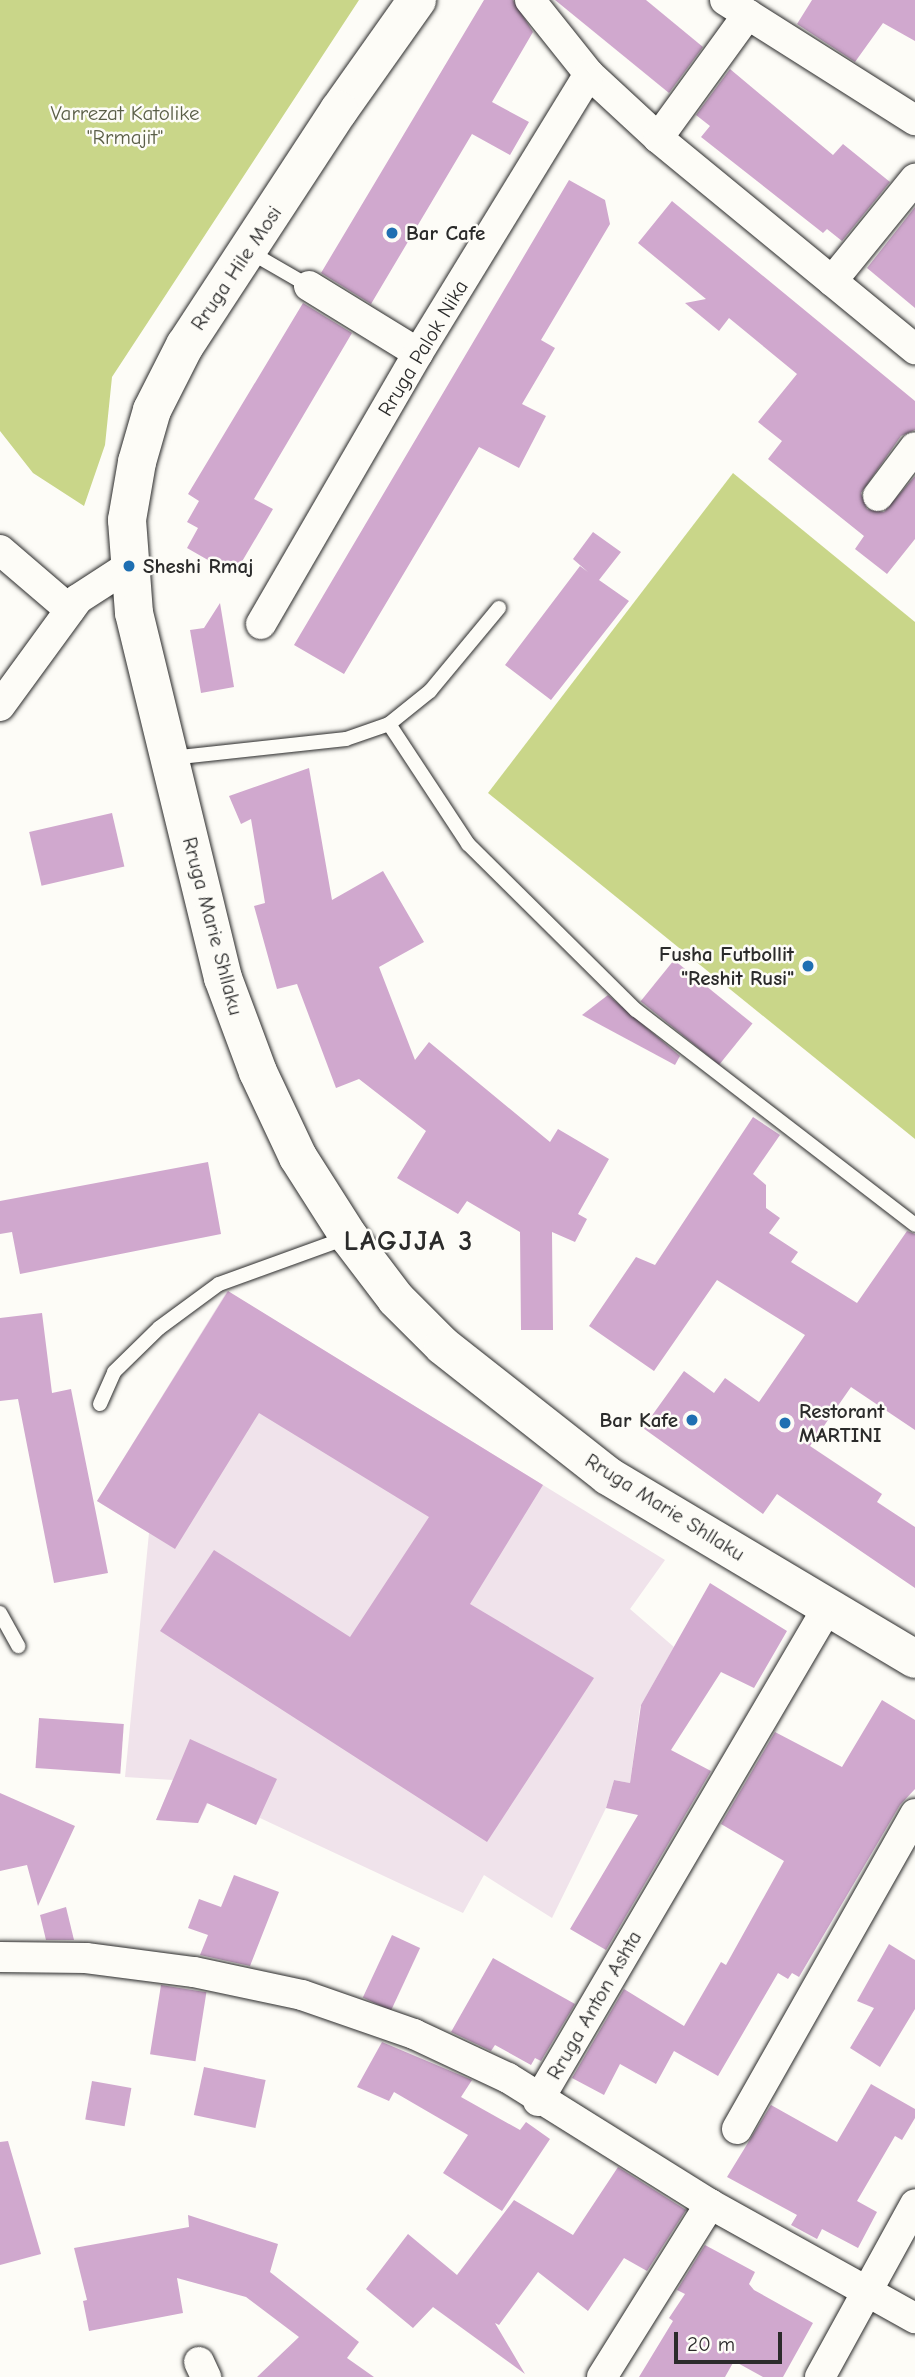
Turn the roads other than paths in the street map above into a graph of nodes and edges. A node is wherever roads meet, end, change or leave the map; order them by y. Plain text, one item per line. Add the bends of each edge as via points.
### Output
1 (417, 0) edge
2 (530, 0) edge
3 (737, 7) edge
4 (589, 74) junction
5 (915, 120) edge
6 (658, 138) junction
7 (915, 179) edge
8 (249, 251) junction
9 (832, 281) junction
10 (309, 286) joint
11 (915, 349) edge
12 (418, 353) junction
13 (915, 447) edge
14 (878, 496) dead end
15 (0, 550) edge
16 (129, 566) junction
17 (499, 608) dead end
18 (70, 610) junction
19 (261, 624) dead end
20 (0, 706) edge
21 (388, 724) junction
22 (171, 758) junction
23 (915, 1225) edge
24 (349, 1237) junction
25 (100, 1404) dead end
26 (828, 1607) junction
27 (0, 1613) edge
28 (18, 1646) dead end
29 (915, 1659) edge
30 (915, 1814) edge
31 (0, 1957) edge
32 (538, 2101) junction
33 (737, 2129) dead end
34 (710, 2204) junction
35 (915, 2204) edge
36 (866, 2293) junction
37 (915, 2318) edge
38 (602, 2377) edge
39 (820, 2377) edge

1 - 8 main road, Rruga Hile Mosi via 339,110
2 - 4 street
3 - 5 street
3 - 6 street
4 - 6 street
4 - 12 street, Rruga Palok Nika
6 - 9 street
7 - 9 street
8 - 10 lane
8 - 16 main road, Rruga Hile Mosi via 185,345 152,410 127,520
9 - 11 street
10 - 12 street
12 - 19 street, Rruga Palok Nika
13 - 14 street
15 - 18 street
16 - 18 street via 87,590
16 - 22 main road, Rruga Marie Shllaku via 134,613
17 - 21 lane via 430,691
18 - 20 street
21 - 22 lane via 346,739
21 - 23 lane via 468,844 636,1010
22 - 24 main road, Rruga Marie Shllaku via 228,990 258,1072 299,1157
24 - 25 lane via 219,1284 159,1328 114,1372
24 - 26 main road, Rruga Marie Shllaku via 396,1299 443,1346 608,1476
26 - 29 main road, Rruga Marie Shllaku
26 - 32 street, Rruga Anton Ashta
27 - 28 lane
30 - 33 street
31 - 32 street via 86,1958 194,1972 302,1995 414,2034 508,2078
32 - 34 street, Rruga Anton Ashta
34 - 36 street, Rruga Anton Ashta
34 - 38 street
35 - 36 street
36 - 37 street, Rruga Anton Ashta
36 - 39 street

